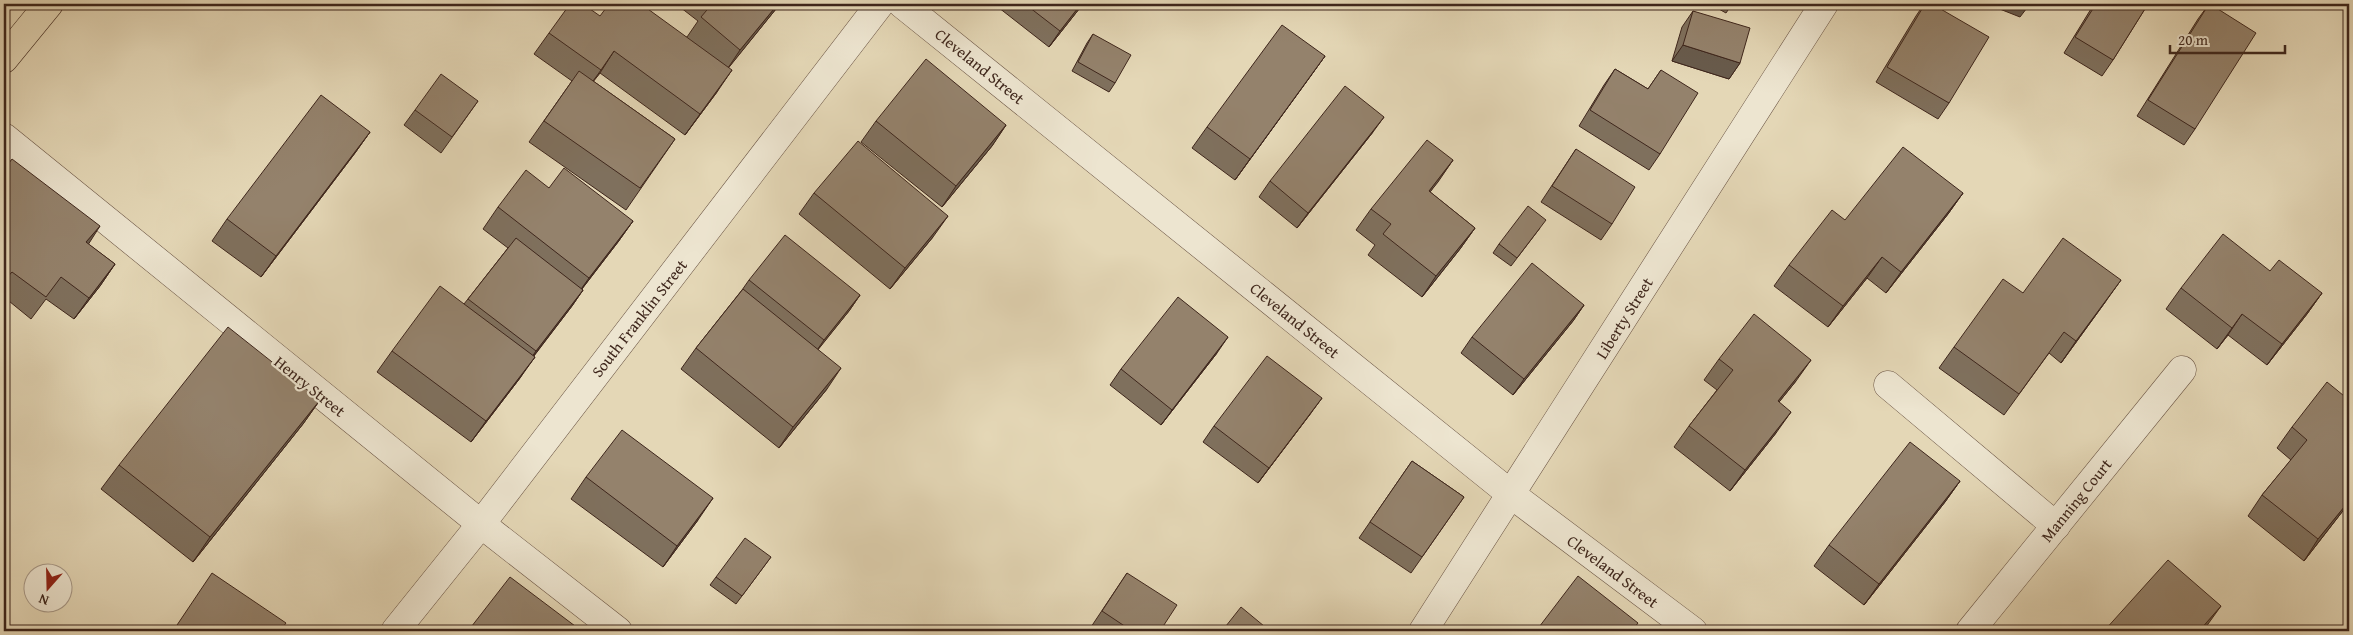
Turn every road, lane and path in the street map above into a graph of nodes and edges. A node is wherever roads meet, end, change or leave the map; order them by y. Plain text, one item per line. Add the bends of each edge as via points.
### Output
1 (49, 4) edge
2 (880, 4) edge
3 (902, 4) edge
4 (1824, 4) edge
5 (5, 54) edge
6 (4, 137) edge
7 (2182, 370) dead end
8 (1888, 385) dead end
9 (1512, 495) junction
10 (481, 524) junction
11 (2056, 526) junction
12 (395, 631) edge
13 (618, 631) edge
14 (1423, 631) edge
15 (1693, 631) edge
16 (1970, 631) edge

1 - 5 main road
2 - 10 street, South Franklin Street
3 - 9 street, Cleveland Street
4 - 9 street, Liberty Street
6 - 10 street, Henry Street
7 - 11 street, Manning Court
8 - 11 street
9 - 14 street, Liberty Street
9 - 15 street, Cleveland Street
10 - 12 street, South Franklin Street
10 - 13 street, Henry Street
11 - 16 street, Manning Court

